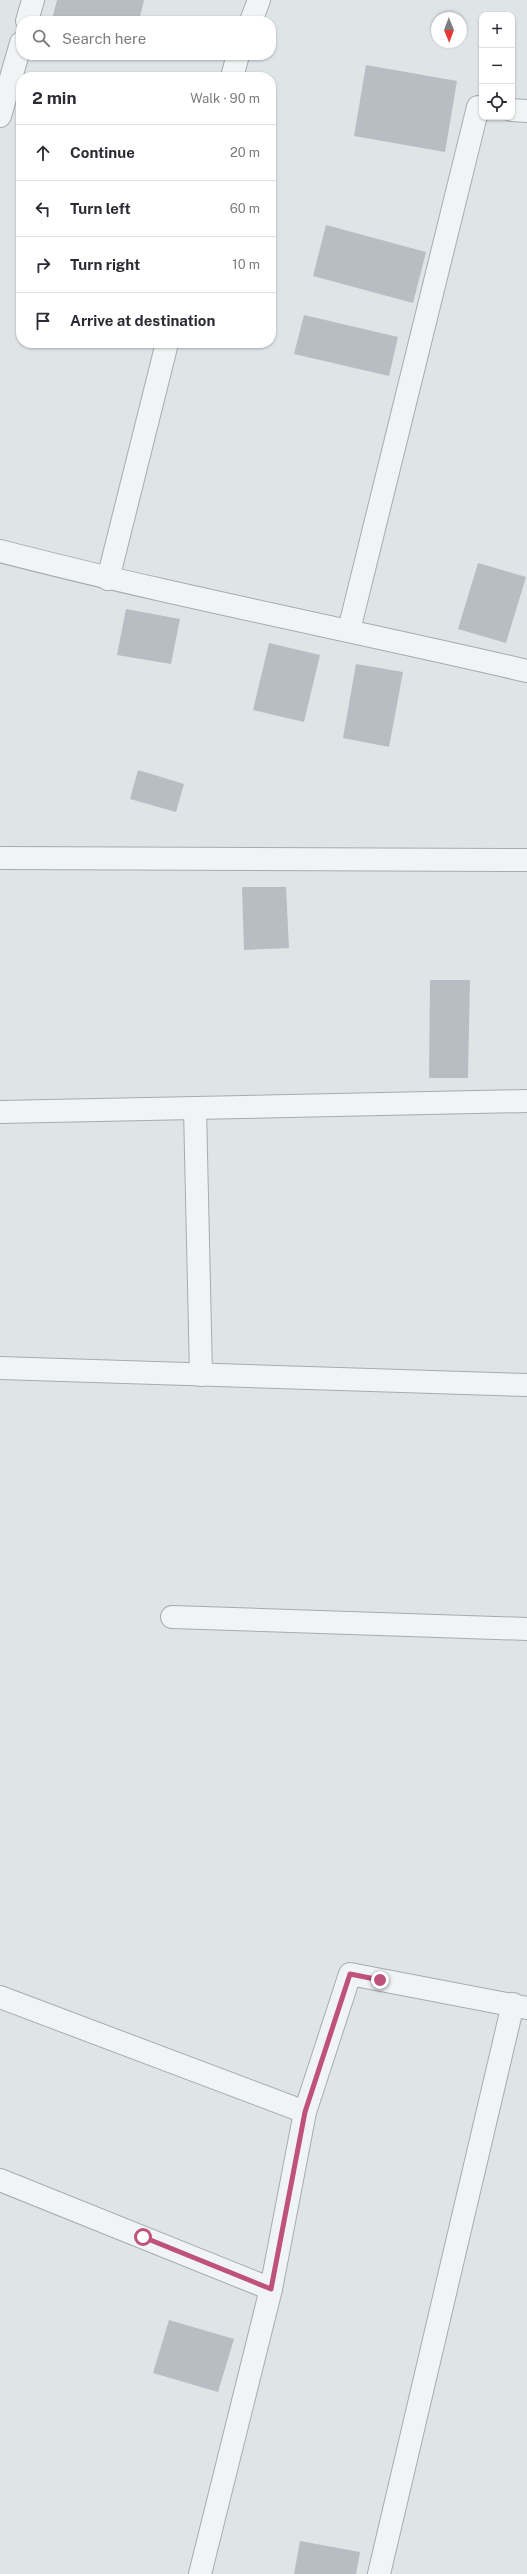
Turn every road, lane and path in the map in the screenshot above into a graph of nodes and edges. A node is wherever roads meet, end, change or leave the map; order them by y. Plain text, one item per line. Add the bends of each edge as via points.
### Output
1 (33, 0) edge
2 (259, 0) edge
3 (28, 16) edge
4 (253, 16) edge
5 (16, 60) edge
6 (237, 60) edge
7 (233, 72) edge
8 (479, 107) edge
9 (515, 110) edge
10 (527, 110) edge
11 (0, 116) edge
12 (166, 348) edge
13 (0, 551) edge
14 (108, 579) junction
15 (349, 630) junction
16 (527, 671) edge
17 (0, 858) edge
18 (527, 860) edge
19 (527, 1101) edge
20 (195, 1108) junction
21 (0, 1112) edge
22 (0, 1368) edge
23 (200, 1375) junction
24 (527, 1384) edge
25 (172, 1617) dead end
26 (527, 1628) edge
27 (0, 1997) edge
28 (520, 2006) edge
29 (305, 2112) junction
30 (0, 2180) edge
31 (271, 2289) junction
32 (200, 2574) edge
33 (379, 2574) edge

1 - 3 street
2 - 4 street
5 - 11 street
6 - 7 street
8 - 15 street
9 - 10 street
12 - 14 street
13 - 14 street
14 - 15 street
15 - 16 street
17 - 18 street
19 - 20 street
20 - 21 street
20 - 23 street
22 - 23 street
23 - 24 street
25 - 26 street
27 - 29 street
28 - 29 street via 350,1974
28 - 33 street
29 - 31 street
30 - 31 street
31 - 32 street

